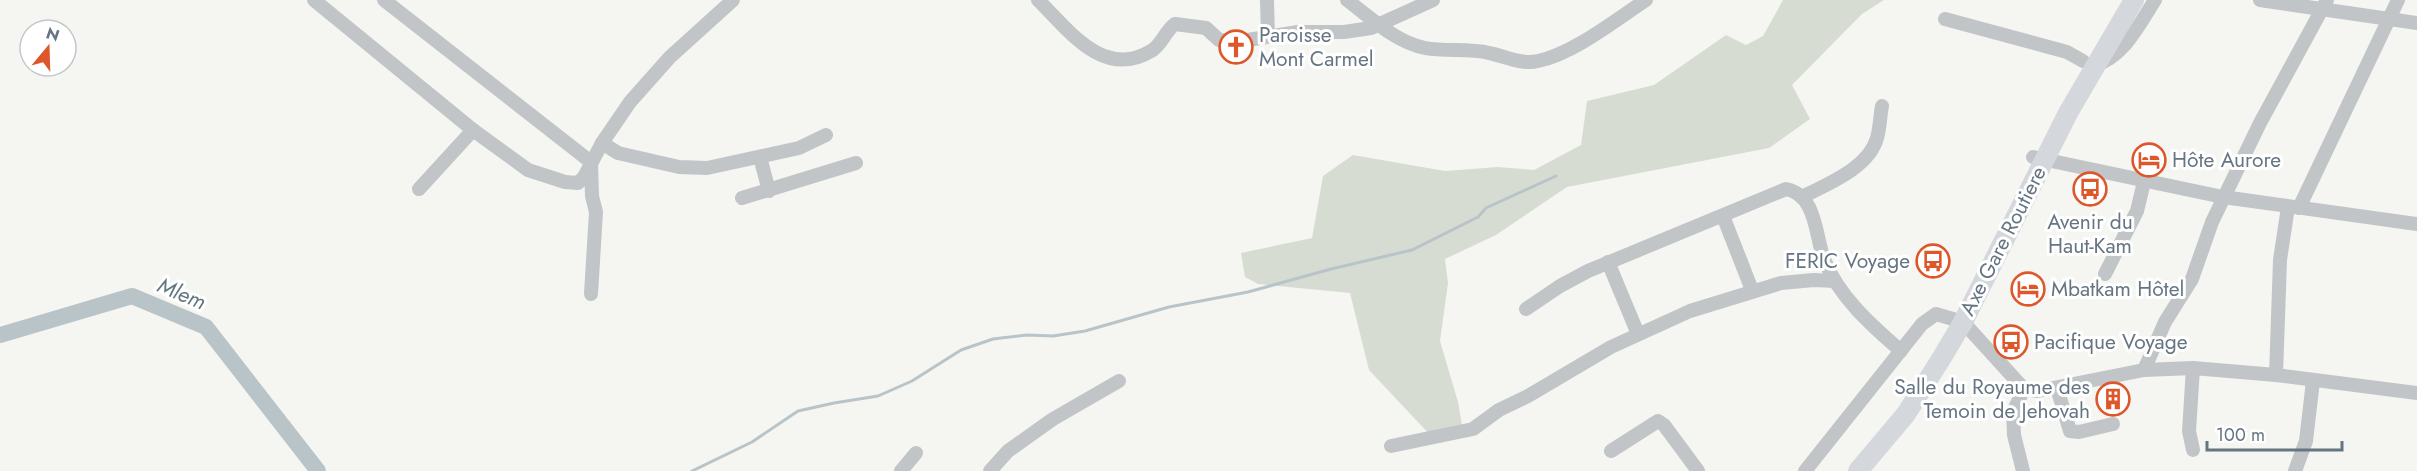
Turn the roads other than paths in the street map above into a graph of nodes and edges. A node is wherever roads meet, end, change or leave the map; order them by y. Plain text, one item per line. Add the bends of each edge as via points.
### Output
1 (314, 0) edge
2 (384, 0) edge
3 (1038, 0) edge
4 (1268, 0) edge
5 (1347, 0) edge
6 (1434, 0) edge
7 (1646, 0) edge
8 (2117, 0) edge
9 (2133, 0) edge
10 (2155, 0) edge
11 (2260, 0) edge
12 (2398, 0) edge
13 (728, 1) edge
14 (2325, 4) edge
15 (1945, 19) dead end
16 (2389, 19) junction
17 (1378, 23) junction
18 (2417, 23) edge
19 (1268, 36) junction
20 (2089, 63) junction
21 (1882, 105) dead end
22 (473, 130) junction
23 (826, 135) dead end
24 (602, 143) junction
25 (760, 157) junction
26 (2038, 159) junction
27 (591, 162) junction
28 (856, 163) dead end
29 (2144, 182) junction
30 (419, 189) dead end
31 (769, 191) junction
32 (1802, 196) junction
33 (2223, 197) junction
34 (742, 198) dead end
35 (2293, 207) junction
36 (1723, 216) junction
37 (2417, 224) edge
38 (1608, 262) junction
39 (2105, 274) dead end
40 (1835, 281) junction
41 (1752, 290) junction
42 (591, 294) dead end
43 (1526, 309) dead end
44 (1957, 320) junction
45 (1638, 334) junction
46 (1901, 351) junction
47 (2193, 368) junction
48 (2144, 370) junction
49 (2276, 375) junction
50 (1119, 381) dead end
51 (2313, 381) junction
52 (2057, 388) junction
53 (2024, 389) junction
54 (2417, 393) edge
55 (2114, 424) dead end
56 (1873, 444) junction
57 (1390, 446) dead end
58 (2193, 450) dead end
59 (1611, 451) dead end
60 (916, 453) dead end
61 (901, 471) edge
62 (990, 471) edge
63 (1698, 471) edge
64 (1805, 471) edge
65 (1845, 471) edge
66 (1858, 471) edge
67 (2023, 471) edge
68 (2295, 471) edge

1 - 22 street
2 - 27 street
3 - 19 street via 1084,46 1107,58 1127,59 1152,51 1170,27 1181,23 1206,28 1219,40
4 - 19 street
5 - 17 street
6 - 17 street
7 - 17 street via 1589,38 1538,62 1517,61 1488,52 1408,44
8 - 20 highway, Axe Gare Routiere
9 - 20 highway, Axe Gare Routiere
10 - 20 street via 2112,58
11 - 14 street
12 - 16 street
13 - 24 street via 648,81
14 - 16 street
14 - 33 street
15 - 20 street via 2067,52
16 - 18 street
16 - 35 street
17 - 19 street via 1362,30
20 - 26 highway, Axe Gare Routiere
21 - 32 street via 1877,139 1871,151 1835,180
22 - 27 street via 528,170 565,182 578,183
22 - 30 street
23 - 25 street via 799,148
24 - 25 street via 618,153 679,167 707,168
24 - 27 street
25 - 31 street
26 - 29 street
26 - 44 highway, Axe Gare Routiere via 1996,234
27 - 42 street via 596,212
28 - 31 street
29 - 33 street
29 - 39 street via 2137,211
31 - 34 street
32 - 36 street via 1792,190 1780,190
32 - 40 street
33 - 35 street
33 - 48 street via 2192,279 2165,322
35 - 37 street
35 - 49 street via 2280,260
36 - 38 street
36 - 41 street
38 - 43 street via 1560,286
38 - 45 street
40 - 41 street via 1799,281
40 - 46 street via 1873,326
41 - 45 street via 1689,310
44 - 46 street via 1942,314 1931,315
44 - 53 street
44 - 56 highway, Axe Gare Routiere
45 - 57 street via 1499,410 1473,429
46 - 64 street
47 - 48 street
47 - 49 street
47 - 58 street via 2189,431
48 - 52 street
49 - 51 street
50 - 62 street via 1053,419 1008,451
51 - 54 street
51 - 68 street via 2306,441
52 - 53 street
52 - 55 street via 2070,431
53 - 67 street via 2013,412
56 - 65 highway, Axe Gare Routiere
56 - 66 highway, Axe Gare Routiere
59 - 63 street via 1658,422
60 - 61 street

